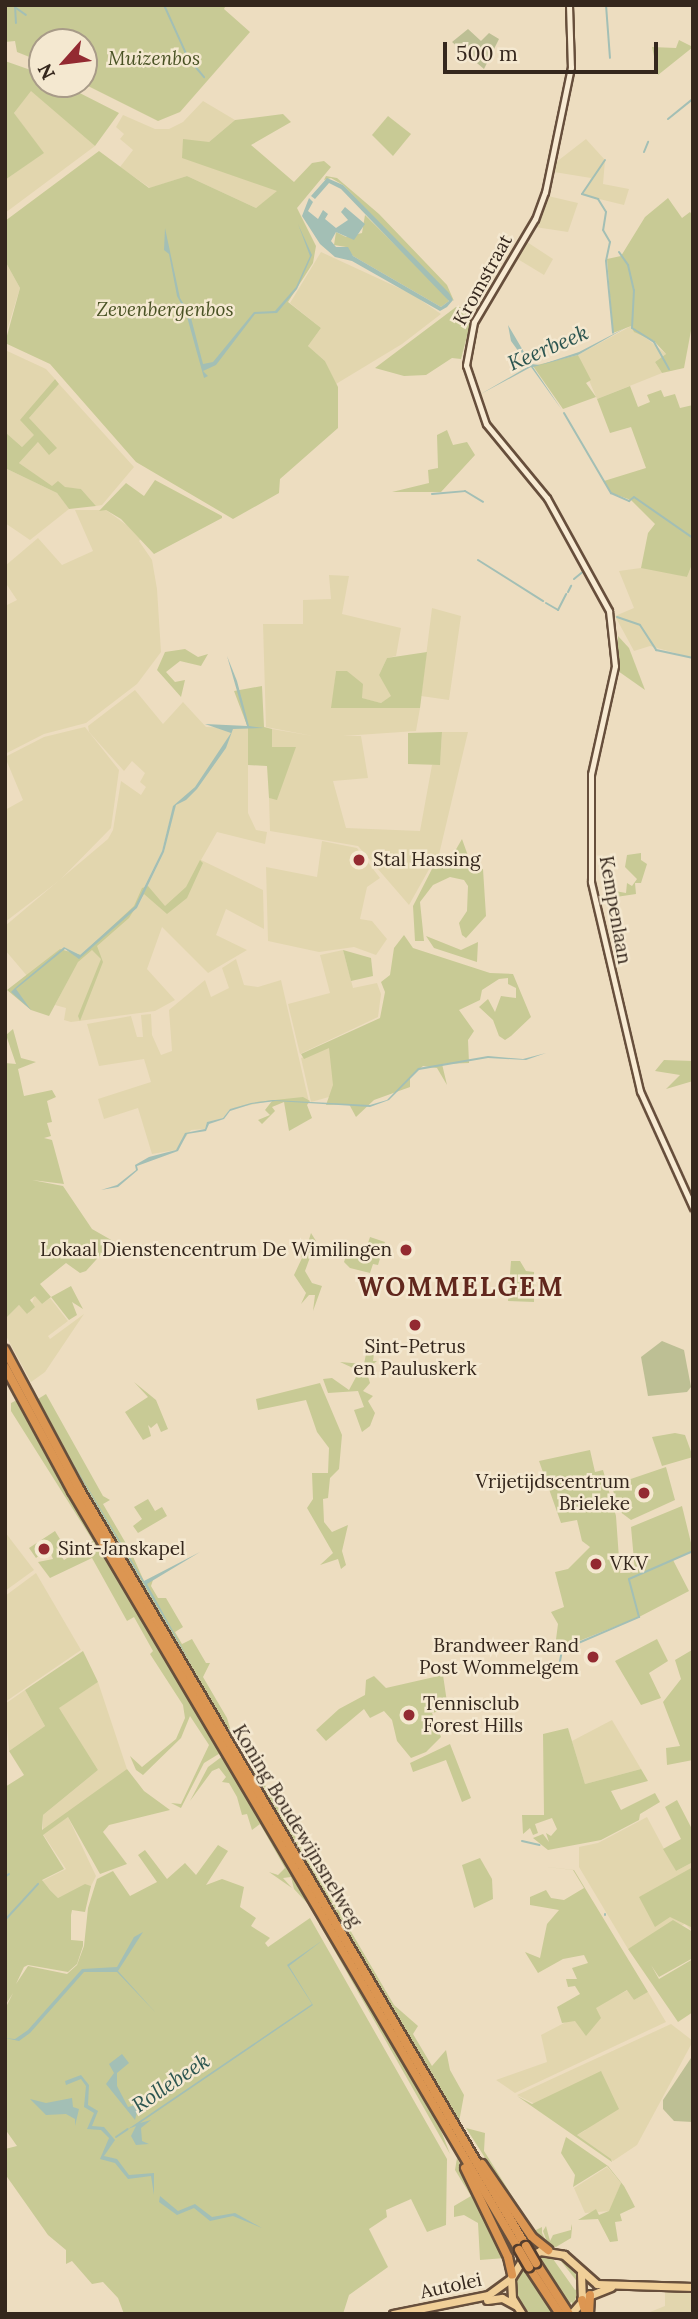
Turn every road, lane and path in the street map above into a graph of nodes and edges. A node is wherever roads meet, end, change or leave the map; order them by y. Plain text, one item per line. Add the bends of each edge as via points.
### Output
1 (569, 5) edge
2 (614, 634) joint
3 (693, 1208) edge
4 (5, 1350) edge
5 (5, 1367) edge
6 (403, 2051) junction
7 (465, 2144) junction
8 (522, 2248) junction
9 (548, 2250) junction
10 (581, 2272) junction
11 (512, 2277) junction
12 (615, 2286) junction
13 (693, 2287) edge
14 (590, 2295) junction
15 (582, 2300) junction
16 (515, 2306) junction
17 (565, 2312) edge
18 (393, 2314) edge
19 (414, 2314) edge
20 (522, 2314) edge
21 (587, 2314) edge

1 - 2 main road, Kromstraat via 570,73 542,201 474,321 466,365 486,424 534,479 564,526 606,603
2 - 3 main road, Kempenlaan via 613,678 590,774 589,856 598,919 633,1065 651,1122
4 - 7 highway, Koning Boudewijnsnelweg via 78,1487
5 - 6 highway, Koning Boudewijnsnelweg via 72,1490
6 - 8 highway, Koning Boudewijnsnelweg
6 - 11 highway via 480,2199
7 - 8 highway, Koning Boudewijnsnelweg
7 - 9 highway via 532,2236
8 - 17 highway, Koning Boudewijnsnelweg, bridge
9 - 10 main road via 569,2258
9 - 11 main road, Autolei via 528,2255
10 - 12 main road via 594,2283
10 - 15 main road
11 - 16 main road, Autolei
11 - 18 main road, Autolei via 492,2294
12 - 13 main road
12 - 14 main road
14 - 15 main road
14 - 21 highway
15 - 17 main road
15 - 21 highway
16 - 19 main road, Autolei via 496,2298
16 - 20 main road

